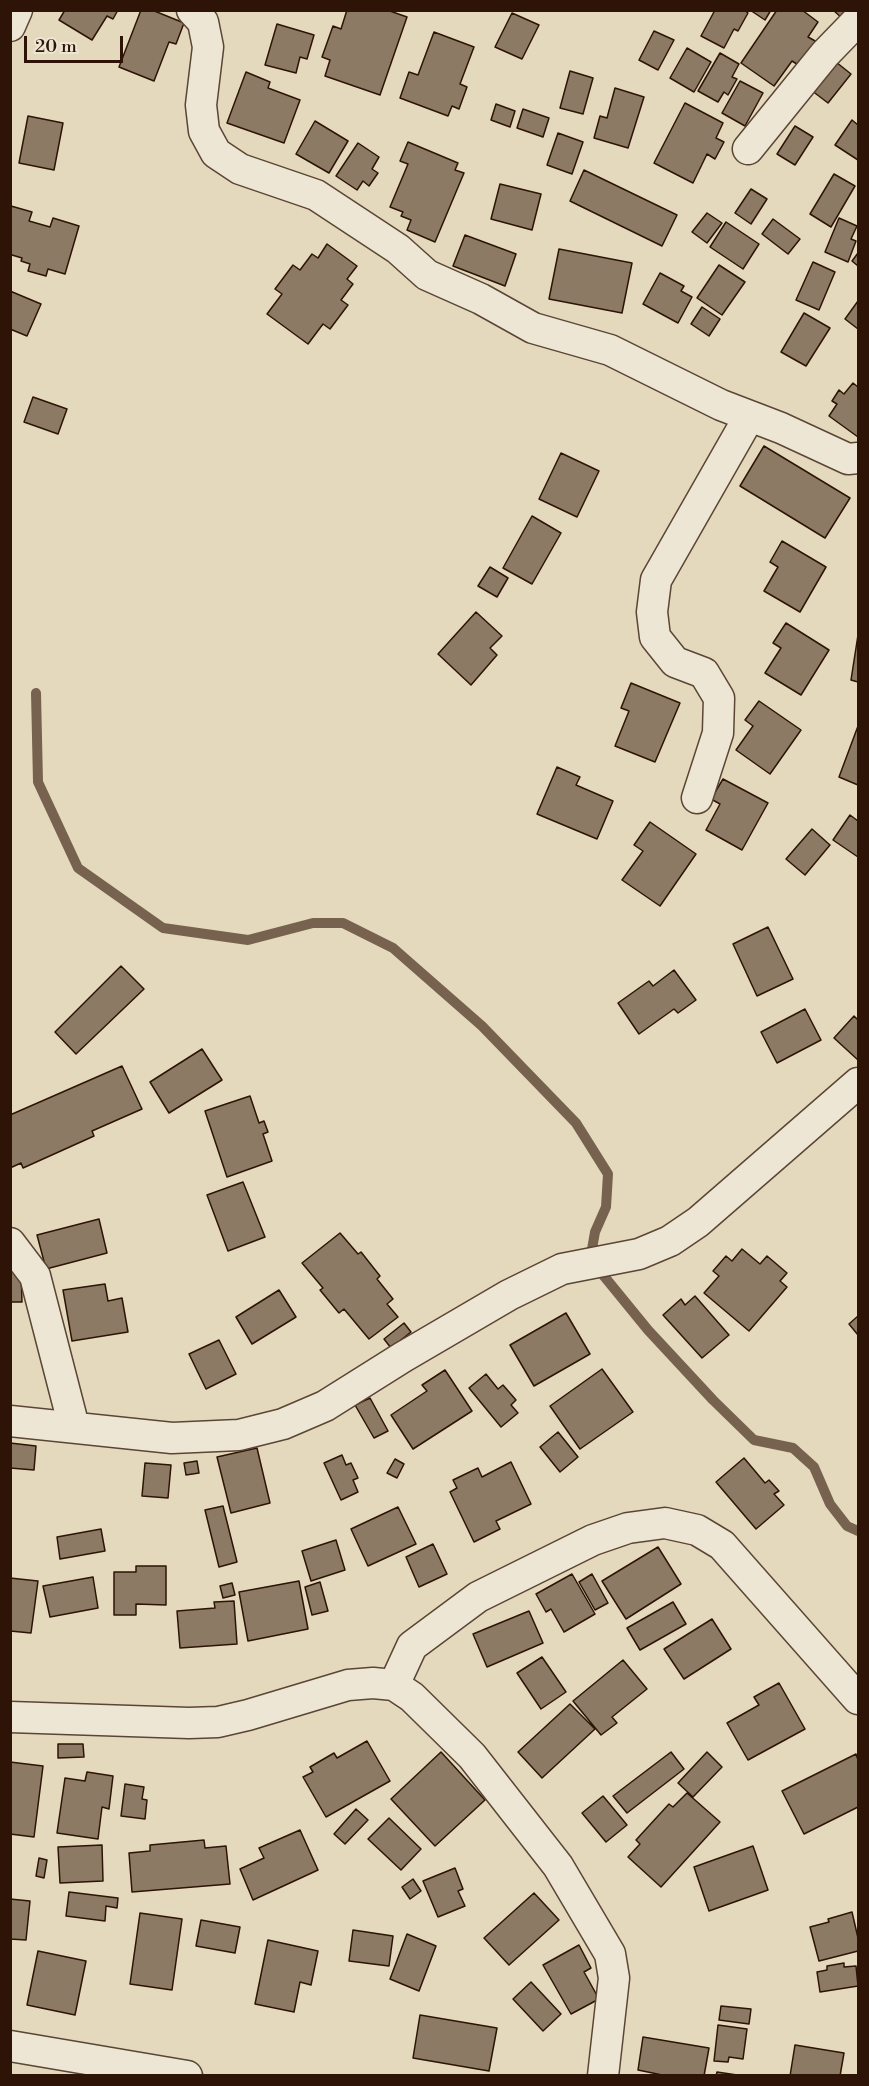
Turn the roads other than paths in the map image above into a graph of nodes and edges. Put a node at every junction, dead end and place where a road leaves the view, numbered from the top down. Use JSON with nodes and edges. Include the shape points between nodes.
{"nodes":[{"id":1,"x":16,"y":10,"type":"edge"},
{"id":2,"x":192,"y":10,"type":"edge"},
{"id":3,"x":858,"y":20,"type":"edge"},
{"id":4,"x":10,"y":26,"type":"edge"},
{"id":5,"x":748,"y":149,"type":"dead end"},
{"id":6,"x":749,"y":417,"type":"junction"},
{"id":7,"x":858,"y":458,"type":"edge"},
{"id":8,"x":697,"y":798,"type":"dead end"},
{"id":9,"x":858,"y":1083,"type":"edge"},
{"id":10,"x":10,"y":1243,"type":"edge"},
{"id":11,"x":10,"y":1420,"type":"edge"},
{"id":12,"x":74,"y":1427,"type":"junction"},
{"id":13,"x":394,"y":1685,"type":"junction"},
{"id":14,"x":858,"y":1699,"type":"edge"},
{"id":15,"x":10,"y":1717,"type":"edge"},
{"id":16,"x":10,"y":2046,"type":"edge"},
{"id":17,"x":187,"y":2076,"type":"edge"},
{"id":18,"x":603,"y":2076,"type":"edge"}],
"edges":[{"from":1,"to":4,"type":"street"},
{"from":2,"to":6,"type":"street","via":[[203,22],[208,47],[201,105],[204,131],[216,153],[240,169],[316,195],[398,249],[427,275],[533,328],[610,350]]},
{"from":3,"to":5,"type":"street","via":[[825,54]]},
{"from":6,"to":7,"type":"street","via":[[848,459]]},
{"from":6,"to":8,"type":"street","via":[[656,580],[652,612],[655,637],[675,662],[704,673],[719,698],[718,733]]},
{"from":9,"to":12,"type":"street","via":[[698,1222],[670,1241],[639,1254],[562,1269],[509,1295],[325,1406],[283,1424],[239,1435],[172,1438]]},
{"from":10,"to":12,"type":"street","via":[[35,1276]]},
{"from":11,"to":12,"type":"street"},
{"from":13,"to":14,"type":"street","via":[[412,1646],[478,1596],[593,1540],[628,1528],[665,1523],[697,1530],[722,1545]]},
{"from":13,"to":15,"type":"street","via":[[348,1686],[218,1722]]},
{"from":13,"to":18,"type":"street","via":[[412,1697],[472,1756],[558,1866],[610,1954],[614,1978]]},
{"from":16,"to":17,"type":"street"}]}
